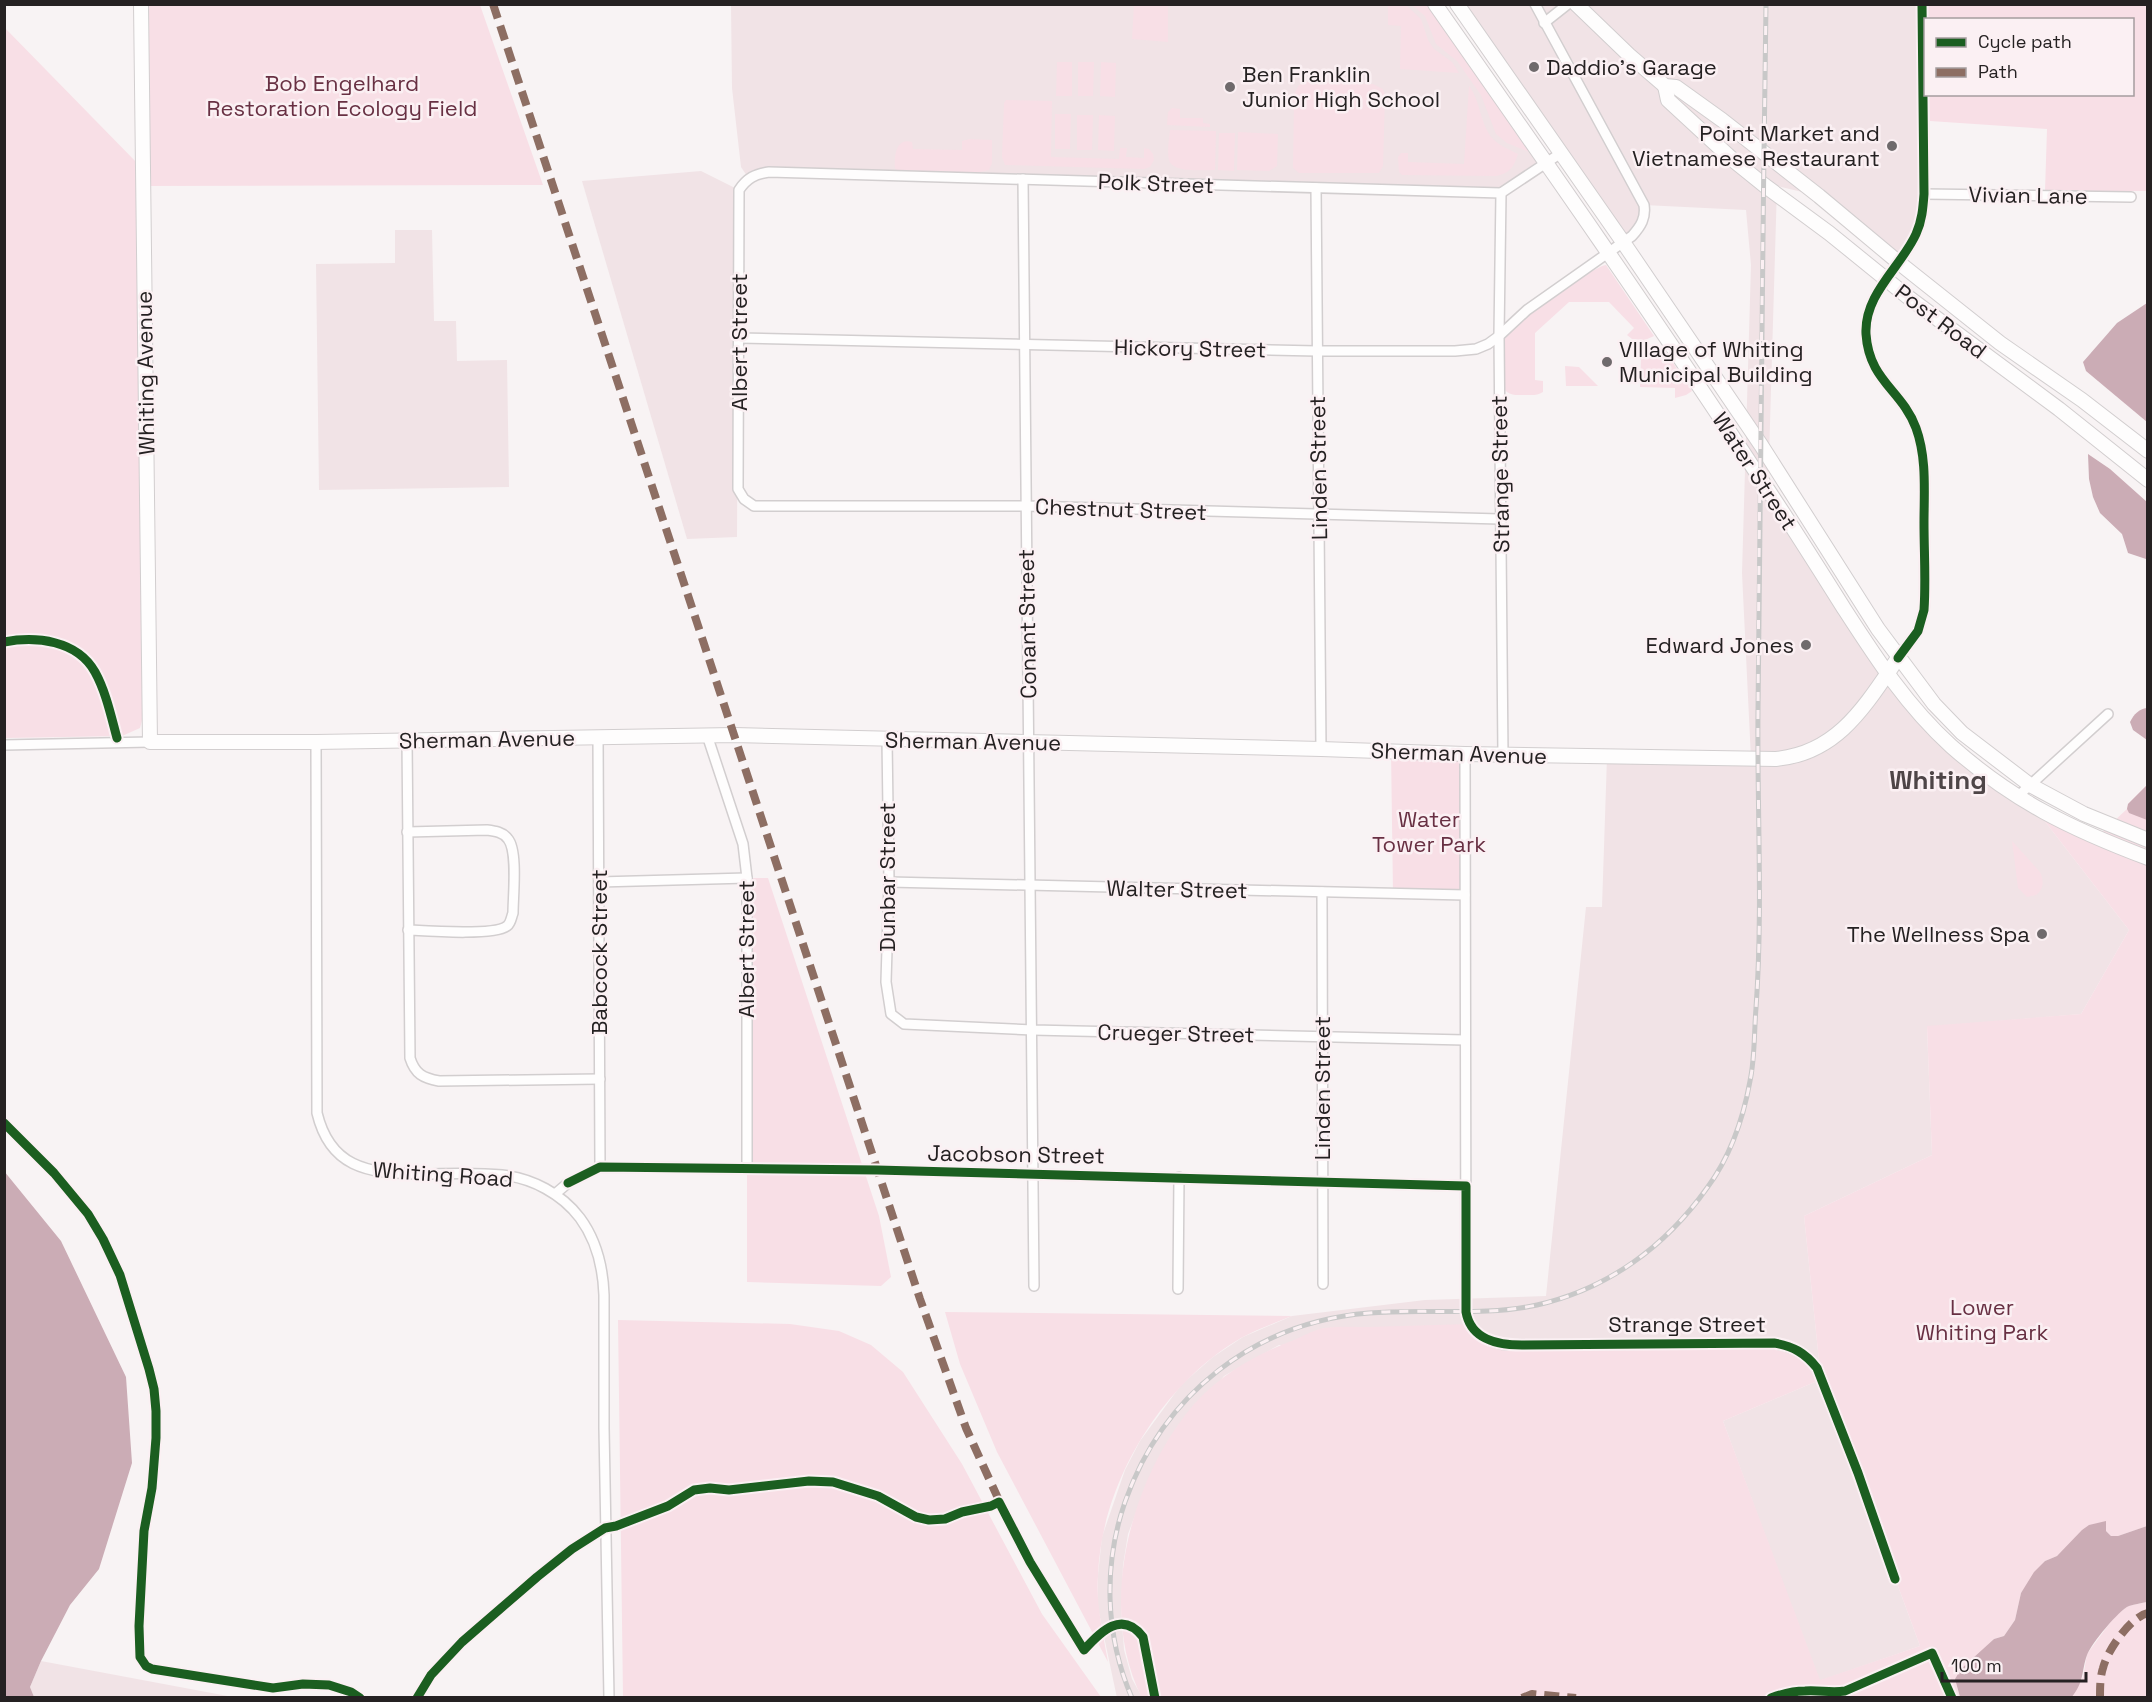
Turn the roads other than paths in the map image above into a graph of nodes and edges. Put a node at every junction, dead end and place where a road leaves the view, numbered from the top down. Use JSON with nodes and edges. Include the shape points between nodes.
{"nodes":[{"id":1,"x":141,"y":4,"type":"edge"},
{"id":2,"x":1435,"y":4,"type":"edge"},
{"id":3,"x":1457,"y":4,"type":"edge"},
{"id":4,"x":1535,"y":4,"type":"edge"},
{"id":5,"x":1568,"y":4,"type":"edge"},
{"id":6,"x":1576,"y":4,"type":"edge"},
{"id":7,"x":1922,"y":4,"type":"edge"},
{"id":8,"x":1544,"y":23,"type":"junction"},
{"id":9,"x":1665,"y":86,"type":"junction"},
{"id":10,"x":1561,"y":153,"type":"junction"},
{"id":11,"x":1546,"y":163,"type":"junction"},
{"id":12,"x":1023,"y":179,"type":"junction"},
{"id":13,"x":743,"y":183,"type":"joint"},
{"id":14,"x":1316,"y":188,"type":"junction"},
{"id":15,"x":1500,"y":193,"type":"junction"},
{"id":16,"x":1924,"y":194,"type":"junction"},
{"id":17,"x":2131,"y":197,"type":"dead end"},
{"id":18,"x":1623,"y":242,"type":"junction"},
{"id":19,"x":1609,"y":252,"type":"junction"},
{"id":20,"x":1898,"y":262,"type":"junction"},
{"id":21,"x":1887,"y":279,"type":"junction"},
{"id":22,"x":1499,"y":336,"type":"junction"},
{"id":23,"x":739,"y":338,"type":"junction"},
{"id":24,"x":1025,"y":344,"type":"junction"},
{"id":25,"x":1317,"y":351,"type":"junction"},
{"id":26,"x":2148,"y":451,"type":"edge"},
{"id":27,"x":2148,"y":480,"type":"edge"},
{"id":28,"x":744,"y":499,"type":"joint"},
{"id":29,"x":1026,"y":506,"type":"junction"},
{"id":30,"x":1318,"y":515,"type":"junction"},
{"id":31,"x":1500,"y":519,"type":"junction"},
{"id":32,"x":1898,"y":658,"type":"junction"},
{"id":33,"x":1887,"y":675,"type":"junction"},
{"id":34,"x":2108,"y":714,"type":"dead end"},
{"id":35,"x":707,"y":735,"type":"junction"},
{"id":36,"x":597,"y":737,"type":"junction"},
{"id":37,"x":887,"y":739,"type":"junction"},
{"id":38,"x":406,"y":740,"type":"junction"},
{"id":39,"x":150,"y":742,"type":"junction"},
{"id":40,"x":316,"y":742,"type":"junction"},
{"id":41,"x":1029,"y":742,"type":"junction"},
{"id":42,"x":4,"y":745,"type":"edge"},
{"id":43,"x":1322,"y":749,"type":"junction"},
{"id":44,"x":1465,"y":754,"type":"junction"},
{"id":45,"x":1503,"y":755,"type":"junction"},
{"id":46,"x":2030,"y":784,"type":"junction"},
{"id":47,"x":2017,"y":796,"type":"junction"},
{"id":48,"x":407,"y":832,"type":"junction"},
{"id":49,"x":2148,"y":840,"type":"edge"},
{"id":50,"x":2148,"y":858,"type":"edge"},
{"id":51,"x":747,"y":878,"type":"junction"},
{"id":52,"x":599,"y":882,"type":"junction"},
{"id":53,"x":889,"y":882,"type":"junction"},
{"id":54,"x":1031,"y":886,"type":"junction"},
{"id":55,"x":1322,"y":892,"type":"junction"},
{"id":56,"x":1465,"y":895,"type":"junction"},
{"id":57,"x":408,"y":930,"type":"junction"},
{"id":58,"x":891,"y":1014,"type":"joint"},
{"id":59,"x":1033,"y":1030,"type":"junction"},
{"id":60,"x":1322,"y":1036,"type":"junction"},
{"id":61,"x":1465,"y":1040,"type":"junction"},
{"id":62,"x":600,"y":1079,"type":"junction"},
{"id":63,"x":600,"y":1167,"type":"junction"},
{"id":64,"x":747,"y":1168,"type":"junction"},
{"id":65,"x":1034,"y":1174,"type":"junction"},
{"id":66,"x":1179,"y":1177,"type":"junction"},
{"id":67,"x":1323,"y":1181,"type":"junction"},
{"id":68,"x":1466,"y":1186,"type":"junction"},
{"id":69,"x":555,"y":1194,"type":"junction"},
{"id":70,"x":1323,"y":1284,"type":"dead end"},
{"id":71,"x":1034,"y":1286,"type":"dead end"},
{"id":72,"x":1178,"y":1289,"type":"dead end"},
{"id":73,"x":1895,"y":1579,"type":"dead end"},
{"id":74,"x":609,"y":1698,"type":"edge"}],
"edges":[{"from":1,"to":39,"type":"main road","name":"Whiting Avenue"},
{"from":2,"to":11,"type":"main road","name":"Water Street"},
{"from":3,"to":10,"type":"main road","name":"Water Street"},
{"from":4,"to":8,"type":"street","name":"Hickory Street"},
{"from":5,"to":8,"type":"street"},
{"from":6,"to":9,"type":"main road"},
{"from":7,"to":16,"type":"street"},
{"from":8,"to":18,"type":"street","name":"Hickory Street","via":[[1644,205],[1641,225]]},
{"from":9,"to":20,"type":"main road","name":"Post Road","via":[[1685,93],[1820,196]]},
{"from":9,"to":21,"type":"main road","name":"Post Road","via":[[1668,100],[1707,137]]},
{"from":10,"to":11,"type":"street"},
{"from":10,"to":18,"type":"main road","name":"Water Street"},
{"from":11,"to":15,"type":"street"},
{"from":11,"to":19,"type":"main road","name":"Water Street"},
{"from":12,"to":13,"type":"street","name":"Polk Street","via":[[769,172],[754,174]]},
{"from":12,"to":14,"type":"street","name":"Polk Street"},
{"from":12,"to":24,"type":"street","name":"Conant Street"},
{"from":13,"to":23,"type":"street","name":"Albert Street","via":[[739,190]]},
{"from":14,"to":15,"type":"street","name":"Polk Street"},
{"from":14,"to":25,"type":"street","name":"Linden Street"},
{"from":15,"to":22,"type":"street","name":"Strange Street"},
{"from":16,"to":17,"type":"street","name":"Vivian Lane"},
{"from":16,"to":20,"type":"street","via":[[1916,236]]},
{"from":18,"to":19,"type":"street","name":"Hickory Street"},
{"from":18,"to":32,"type":"main road","name":"Water Street","via":[[1761,445]]},
{"from":19,"to":22,"type":"street","name":"Hickory Street","via":[[1527,310]]},
{"from":19,"to":33,"type":"main road","name":"Water Street"},
{"from":20,"to":21,"type":"street"},
{"from":20,"to":26,"type":"main road","name":"Post Road","via":[[2000,343]]},
{"from":21,"to":27,"type":"main road","name":"Post Road"},
{"from":21,"to":32,"type":"street","via":[[1867,317],[1869,354],[1875,369],[1915,425],[1921,445],[1923,483],[1924,610],[1918,631]]},
{"from":22,"to":25,"type":"street","name":"Hickory Street","via":[[1476,349],[1455,351]]},
{"from":22,"to":31,"type":"street","name":"Strange Street"},
{"from":23,"to":24,"type":"street","name":"Hickory Street"},
{"from":23,"to":28,"type":"street","name":"Albert Street","via":[[738,489]]},
{"from":24,"to":25,"type":"street","name":"Hickory Street"},
{"from":24,"to":29,"type":"street","name":"Conant Street"},
{"from":25,"to":30,"type":"street","name":"Linden Street"},
{"from":28,"to":29,"type":"street","name":"Chestnut Street","via":[[754,506]]},
{"from":29,"to":30,"type":"street","name":"Chestnut Street"},
{"from":29,"to":41,"type":"street","name":"Conant Street"},
{"from":30,"to":31,"type":"street","name":"Chestnut Street"},
{"from":30,"to":43,"type":"street","name":"Linden Street"},
{"from":31,"to":45,"type":"street","name":"Strange Street"},
{"from":32,"to":33,"type":"main road","name":"Sherman Avenue"},
{"from":32,"to":46,"type":"main road","name":"Water Street","via":[[1962,733]]},
{"from":33,"to":45,"type":"main road","name":"Sherman Avenue","via":[[1840,732],[1827,743],[1789,758]]},
{"from":33,"to":47,"type":"main road","name":"Water Street","via":[[1951,746]]},
{"from":34,"to":46,"type":"street"},
{"from":35,"to":36,"type":"main road","name":"Sherman Avenue"},
{"from":35,"to":37,"type":"main road","name":"Sherman Avenue"},
{"from":35,"to":51,"type":"street","name":"Albert Street","via":[[743,844]]},
{"from":36,"to":38,"type":"main road","name":"Sherman Avenue"},
{"from":36,"to":52,"type":"street","name":"Babcock Street"},
{"from":37,"to":41,"type":"main road","name":"Sherman Avenue"},
{"from":37,"to":53,"type":"street","name":"Dunbar Street"},
{"from":38,"to":40,"type":"main road","name":"Sherman Avenue"},
{"from":38,"to":48,"type":"street"},
{"from":39,"to":40,"type":"main road","name":"Sherman Avenue"},
{"from":39,"to":42,"type":"street","name":"Sherman Avenue"},
{"from":40,"to":69,"type":"street","name":"Whiting Road","via":[[318,1113],[323,1130],[338,1154],[367,1170],[502,1175]]},
{"from":41,"to":43,"type":"main road","name":"Sherman Avenue"},
{"from":41,"to":54,"type":"street","name":"Conant Street"},
{"from":43,"to":44,"type":"main road","name":"Sherman Avenue"},
{"from":44,"to":45,"type":"main road","name":"Sherman Avenue"},
{"from":44,"to":56,"type":"street","name":"Strange Street"},
{"from":46,"to":47,"type":"street"},
{"from":46,"to":49,"type":"main road","name":"Water Street","via":[[2084,814]]},
{"from":47,"to":50,"type":"main road","name":"Water Street","via":[[2096,838]]},
{"from":48,"to":57,"type":"street"},
{"from":48,"to":57,"type":"street","via":[[497,831],[510,841],[513,855],[513,913],[506,927],[486,931]]},
{"from":51,"to":52,"type":"street"},
{"from":51,"to":64,"type":"street","name":"Albert Street"},
{"from":52,"to":62,"type":"street","name":"Babcock Street"},
{"from":53,"to":54,"type":"street","name":"Walter Street"},
{"from":53,"to":58,"type":"street","name":"Dunbar Street","via":[[886,981]]},
{"from":54,"to":55,"type":"street","name":"Walter Street"},
{"from":54,"to":59,"type":"street","name":"Conant Street"},
{"from":55,"to":56,"type":"street","name":"Walter Street"},
{"from":55,"to":60,"type":"street","name":"Linden Street"},
{"from":56,"to":61,"type":"street","name":"Strange Street"},
{"from":57,"to":62,"type":"street","via":[[410,1058],[419,1075],[439,1081]]},
{"from":58,"to":59,"type":"street","name":"Crueger Street","via":[[904,1024],[918,1026]]},
{"from":59,"to":60,"type":"street","name":"Crueger Street"},
{"from":59,"to":65,"type":"street","name":"Conant Street"},
{"from":60,"to":61,"type":"street","name":"Crueger Street"},
{"from":60,"to":67,"type":"street","name":"Linden Street"},
{"from":61,"to":68,"type":"street","name":"Strange Street"},
{"from":62,"to":63,"type":"street","name":"Babcock Street"},
{"from":63,"to":64,"type":"street","name":"Jacobson Street"},
{"from":63,"to":69,"type":"street","name":"Jacobson Street"},
{"from":64,"to":65,"type":"street","name":"Jacobson Street"},
{"from":65,"to":66,"type":"street","name":"Jacobson Street"},
{"from":65,"to":71,"type":"street","name":"Conant Street"},
{"from":66,"to":67,"type":"street","name":"Jacobson Street"},
{"from":66,"to":72,"type":"street"},
{"from":67,"to":68,"type":"street","name":"Jacobson Street"},
{"from":67,"to":70,"type":"street","name":"Linden Street"},
{"from":68,"to":73,"type":"street","name":"Strange Street","via":[[1466,1312],[1470,1324],[1484,1338],[1500,1344],[1522,1345],[1774,1343],[1799,1350],[1810,1359],[1846,1441]]},
{"from":69,"to":74,"type":"street","name":"Whiting Road","via":[[574,1210],[590,1234],[603,1277]]}]}
